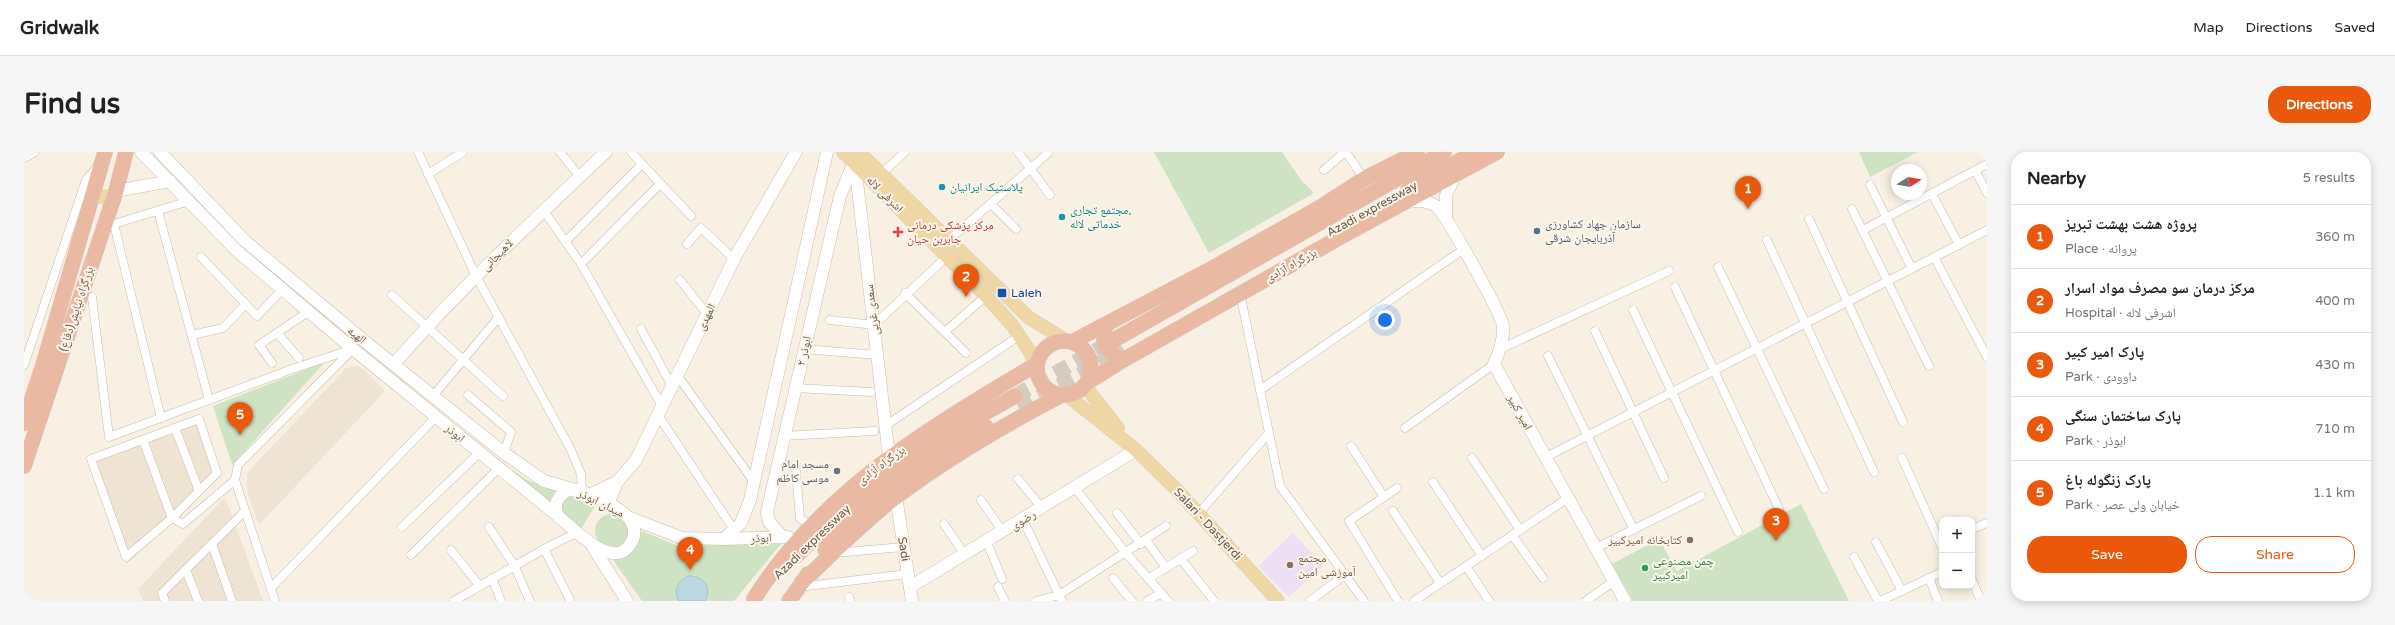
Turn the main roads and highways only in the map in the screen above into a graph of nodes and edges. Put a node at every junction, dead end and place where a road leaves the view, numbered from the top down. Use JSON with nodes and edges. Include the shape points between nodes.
{"nodes":[{"id":1,"x":126,"y":152,"type":"edge"},
{"id":2,"x":141,"y":152,"type":"edge"},
{"id":3,"x":160,"y":152,"type":"edge"},
{"id":4,"x":606,"y":152,"type":"edge"},
{"id":5,"x":796,"y":152,"type":"edge"},
{"id":6,"x":827,"y":152,"type":"edge"},
{"id":7,"x":843,"y":152,"type":"edge"},
{"id":8,"x":1417,"y":152,"type":"edge"},
{"id":9,"x":1444,"y":152,"type":"edge"},
{"id":10,"x":1475,"y":152,"type":"edge"},
{"id":11,"x":1497,"y":152,"type":"edge"},
{"id":12,"x":104,"y":156,"type":"edge"},
{"id":13,"x":1400,"y":156,"type":"edge"},
{"id":14,"x":856,"y":159,"type":"edge"},
{"id":15,"x":1456,"y":174,"type":"junction"},
{"id":16,"x":170,"y":181,"type":"junction"},
{"id":17,"x":1360,"y":182,"type":"junction"},
{"id":18,"x":116,"y":190,"type":"junction"},
{"id":19,"x":91,"y":201,"type":"junction"},
{"id":20,"x":1404,"y":202,"type":"junction"},
{"id":21,"x":110,"y":208,"type":"junction"},
{"id":22,"x":1319,"y":208,"type":"junction"},
{"id":23,"x":1350,"y":213,"type":"junction"},
{"id":24,"x":1375,"y":218,"type":"junction"},
{"id":25,"x":1446,"y":218,"type":"junction"},
{"id":26,"x":1344,"y":235,"type":"junction"},
{"id":27,"x":1106,"y":324,"type":"junction"},
{"id":28,"x":1069,"y":342,"type":"junction"},
{"id":29,"x":353,"y":349,"type":"joint"},
{"id":30,"x":1121,"y":349,"type":"junction"},
{"id":31,"x":1037,"y":363,"type":"junction"},
{"id":32,"x":394,"y":364,"type":"junction"},
{"id":33,"x":1006,"y":382,"type":"junction"},
{"id":34,"x":1087,"y":384,"type":"junction"},
{"id":35,"x":1064,"y":396,"type":"junction"},
{"id":36,"x":1019,"y":406,"type":"junction"},
{"id":37,"x":24,"y":423,"type":"edge"},
{"id":38,"x":1136,"y":450,"type":"junction"},
{"id":39,"x":889,"y":457,"type":"junction"},
{"id":40,"x":24,"y":466,"type":"edge"},
{"id":41,"x":617,"y":482,"type":"junction"},
{"id":42,"x":582,"y":493,"type":"junction"},
{"id":43,"x":896,"y":498,"type":"junction"},
{"id":44,"x":608,"y":504,"type":"junction"},
{"id":45,"x":558,"y":516,"type":"junction"},
{"id":46,"x":628,"y":517,"type":"junction"},
{"id":47,"x":806,"y":531,"type":"junction"},
{"id":48,"x":783,"y":537,"type":"junction"},
{"id":49,"x":724,"y":539,"type":"junction"},
{"id":50,"x":589,"y":541,"type":"junction"},
{"id":51,"x":613,"y":554,"type":"junction"},
{"id":52,"x":801,"y":584,"type":"junction"},
{"id":53,"x":910,"y":587,"type":"junction"},
{"id":54,"x":753,"y":600,"type":"edge"},
{"id":55,"x":627,"y":601,"type":"edge"},
{"id":56,"x":636,"y":601,"type":"edge"},
{"id":57,"x":789,"y":601,"type":"edge"},
{"id":58,"x":912,"y":601,"type":"edge"},
{"id":59,"x":1278,"y":601,"type":"edge"},
{"id":60,"x":1625,"y":601,"type":"edge"}],
"edges":[{"from":1,"to":18,"type":"highway","name":"بزرگراه نیایش(دفاع)"},
{"from":2,"to":16,"type":"main road","name":"الهیه"},
{"from":3,"to":32,"type":"main road","name":"الهیه","via":[[245,241],[295,285]]},
{"from":4,"to":32,"type":"main road","name":"لاهیجانی","via":[[476,276]]},
{"from":5,"to":41,"type":"main road","name":"المهدی","via":[[734,259],[636,460]]},
{"from":6,"to":49,"type":"main road","via":[[754,482],[741,523]]},
{"from":7,"to":14,"type":"main road","name":"اشرفی لاله"},
{"from":8,"to":13,"type":"highway"},
{"from":9,"to":23,"type":"highway","name":"Azadi expressway"},
{"from":10,"to":23,"type":"highway","name":"Azadi expressway"},
{"from":11,"to":15,"type":"highway","name":"بزرگراه آزادی"},
{"from":12,"to":19,"type":"highway","name":"بزرگراه نیایش(دفاع)"},
{"from":13,"to":17,"type":"highway"},
{"from":14,"to":28,"type":"main road","name":"اشرفی لاله","via":[[881,174],[1028,317]]},
{"from":14,"to":31,"type":"main road","name":"اشرفی لاله","via":[[986,296],[1020,336]]},
{"from":14,"to":39,"type":"main road","name":"سعدی غربی"},
{"from":14,"to":48,"type":"main road","name":"ابوذر ۲","via":[[840,196],[782,436],[767,512],[769,522]]},
{"from":15,"to":20,"type":"highway","name":"بزرگراه آزادی"},
{"from":15,"to":25,"type":"main road","via":[[1446,195]]},
{"from":16,"to":18,"type":"main road"},
{"from":16,"to":29,"type":"main road","name":"الهیه","via":[[237,251]]},
{"from":17,"to":22,"type":"highway"},
{"from":17,"to":23,"type":"highway"},
{"from":18,"to":21,"type":"highway","name":"بزرگراه نیایش(دفاع)"},
{"from":19,"to":21,"type":"main road","via":[[94,197],[104,196],[110,203]]},
{"from":19,"to":37,"type":"highway","name":"بزرگراه نیایش(دفاع)"},
{"from":20,"to":24,"type":"highway","name":"بزرگراه آزادی"},
{"from":20,"to":25,"type":"main road","via":[[1431,203]]},
{"from":21,"to":40,"type":"highway","name":"بزرگراه نیایش(دفاع)"},
{"from":22,"to":23,"type":"highway"},
{"from":22,"to":27,"type":"highway"},
{"from":23,"to":24,"type":"highway"},
{"from":23,"to":26,"type":"highway"},
{"from":23,"to":30,"type":"highway","name":"Azadi expressway"},
{"from":24,"to":26,"type":"highway","name":"بزرگراه آزادی"},
{"from":25,"to":60,"type":"main road","name":"امیر کبیر","via":[[1503,325],[1500,349],[1494,364]]},
{"from":26,"to":30,"type":"highway","name":"بزرگراه آزادی","via":[[1240,294]]},
{"from":27,"to":28,"type":"highway"},
{"from":27,"to":30,"type":"highway","via":[[1102,335],[1105,347],[1113,356]]},
{"from":28,"to":31,"type":"highway","via":[[1052,344],[1045,348]]},
{"from":28,"to":34,"type":"highway","via":[[1084,350],[1089,357],[1091,374]]},
{"from":29,"to":45,"type":"main road","name":"ابوذر"},
{"from":30,"to":34,"type":"highway","name":"بزرگراه آزادی"},
{"from":31,"to":33,"type":"highway","name":"بزرگراه آزادی"},
{"from":31,"to":35,"type":"highway","via":[[1037,372],[1042,384],[1052,393]]},
{"from":32,"to":42,"type":"main road","name":"الهیه","via":[[504,454],[544,481]]},
{"from":33,"to":36,"type":"highway","via":[[1016,385],[1024,393],[1027,405]]},
{"from":33,"to":39,"type":"highway","name":"بزرگراه آزادی"},
{"from":34,"to":35,"type":"highway"},
{"from":34,"to":38,"type":"main road","name":"Salari - Dastjerdi"},
{"from":35,"to":36,"type":"highway"},
{"from":35,"to":38,"type":"main road","name":"Salari - Dastjerdi"},
{"from":36,"to":43,"type":"highway"},
{"from":36,"to":52,"type":"highway","name":"Azadi expressway","via":[[931,457],[902,477],[846,526]]},
{"from":36,"to":54,"type":"highway","name":"Azadi expressway","via":[[924,448],[889,471],[825,526]]},
{"from":38,"to":53,"type":"main road","name":"رضوی"},
{"from":38,"to":59,"type":"main road","name":"Salari - Dastjerdi","via":[[1199,512]]},
{"from":39,"to":47,"type":"highway","name":"بزرگراه آزادی","via":[[851,487]]},
{"from":41,"to":42,"type":"main road","name":"المهدی"},
{"from":41,"to":44,"type":"main road","name":"المهدی"},
{"from":42,"to":44,"type":"main road","name":"میدان ابوذر"},
{"from":42,"to":45,"type":"main road","name":"میدان ابوذر","via":[[568,490],[559,496],[556,503]]},
{"from":43,"to":52,"type":"highway"},
{"from":43,"to":53,"type":"main road","name":"Sadi"},
{"from":44,"to":46,"type":"main road","name":"میدان ابوذر"},
{"from":45,"to":50,"type":"main road"},
{"from":46,"to":49,"type":"main road","name":"ابوذر","via":[[682,538]]},
{"from":46,"to":51,"type":"main road","name":"میدان ابوذر","via":[[634,529],[632,542],[623,551]]},
{"from":47,"to":48,"type":"main road","name":"ابوذر"},
{"from":47,"to":54,"type":"highway","name":"بزرگراه آزادی","via":[[772,570]]},
{"from":48,"to":49,"type":"main road","name":"ابوذر"},
{"from":50,"to":51,"type":"main road","via":[[603,552]]},
{"from":50,"to":55,"type":"main road"},
{"from":51,"to":56,"type":"main road","via":[[612,563]]},
{"from":52,"to":57,"type":"highway","name":"Azadi expressway"},
{"from":53,"to":58,"type":"main road","name":"Sadi"}]}
